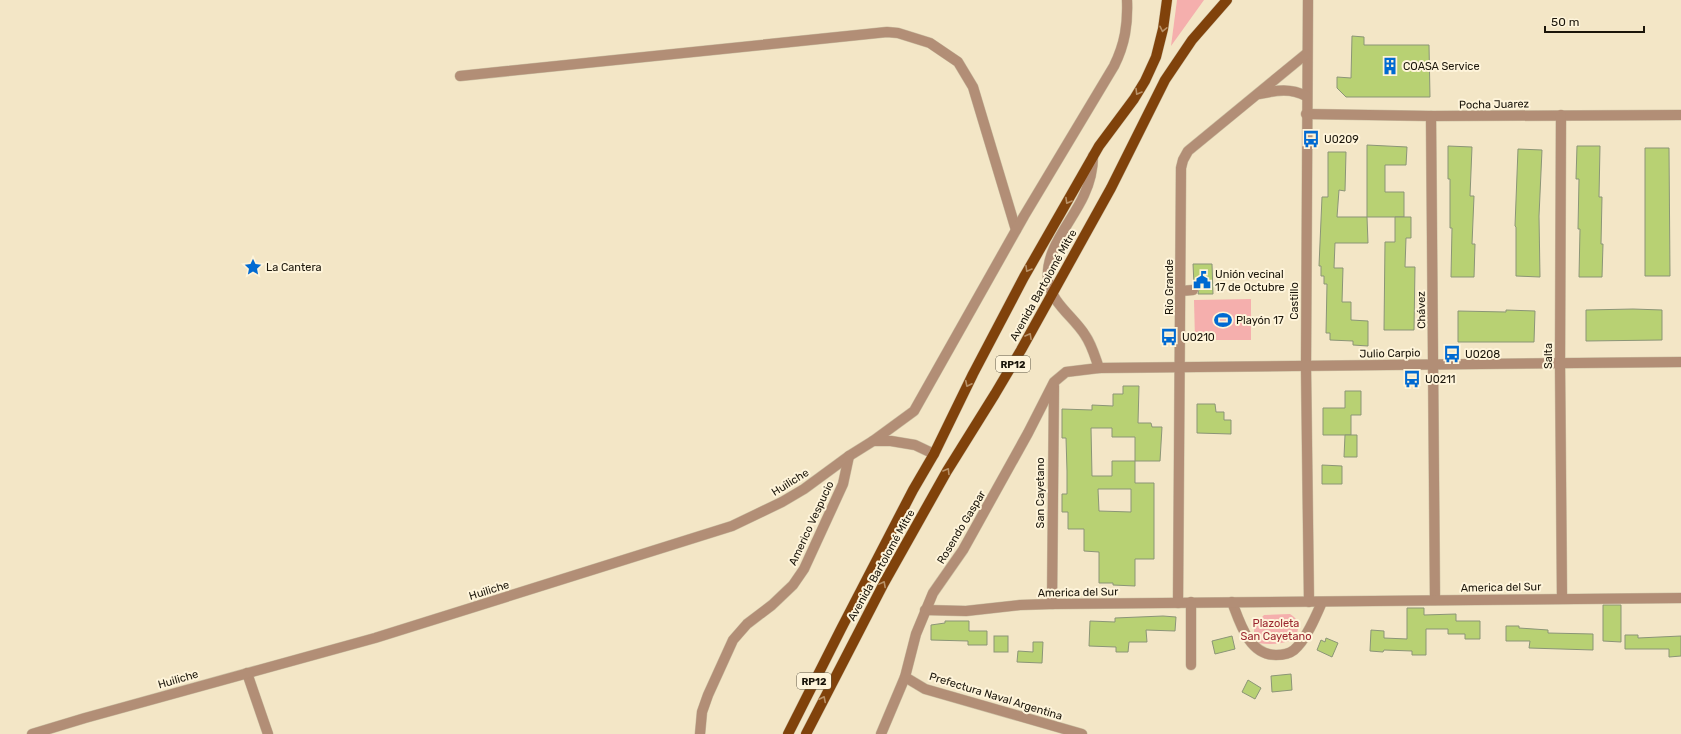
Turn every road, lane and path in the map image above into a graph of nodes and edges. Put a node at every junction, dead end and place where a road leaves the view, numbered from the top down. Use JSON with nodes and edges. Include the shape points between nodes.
{"nodes":[{"id":1,"x":1127,"y":0,"type":"edge"},
{"id":2,"x":1168,"y":0,"type":"edge"},
{"id":3,"x":1227,"y":0,"type":"edge"},
{"id":4,"x":1308,"y":0,"type":"edge"},
{"id":5,"x":1306,"y":54,"type":"junction"},
{"id":6,"x":460,"y":76,"type":"dead end"},
{"id":7,"x":1258,"y":94,"type":"junction"},
{"id":8,"x":1306,"y":96,"type":"junction"},
{"id":9,"x":1306,"y":114,"type":"junction"},
{"id":10,"x":1561,"y":115,"type":"junction"},
{"id":11,"x":1681,"y":115,"type":"edge"},
{"id":12,"x":1431,"y":116,"type":"junction"},
{"id":13,"x":1093,"y":156,"type":"junction"},
{"id":14,"x":1016,"y":230,"type":"junction"},
{"id":15,"x":1181,"y":290,"type":"junction"},
{"id":16,"x":1193,"y":290,"type":"dead end"},
{"id":17,"x":1052,"y":295,"type":"junction"},
{"id":18,"x":1681,"y":362,"type":"edge"},
{"id":19,"x":1560,"y":363,"type":"junction"},
{"id":20,"x":1434,"y":365,"type":"junction"},
{"id":21,"x":1306,"y":367,"type":"junction"},
{"id":22,"x":1099,"y":368,"type":"junction"},
{"id":23,"x":1180,"y":368,"type":"junction"},
{"id":24,"x":1054,"y":382,"type":"junction"},
{"id":25,"x":873,"y":441,"type":"junction"},
{"id":26,"x":934,"y":454,"type":"junction"},
{"id":27,"x":849,"y":456,"type":"junction"},
{"id":28,"x":1562,"y":598,"type":"junction"},
{"id":29,"x":1681,"y":598,"type":"edge"},
{"id":30,"x":1435,"y":600,"type":"junction"},
{"id":31,"x":1191,"y":602,"type":"junction"},
{"id":32,"x":1232,"y":602,"type":"junction"},
{"id":33,"x":1309,"y":602,"type":"junction"},
{"id":34,"x":1322,"y":602,"type":"junction"},
{"id":35,"x":1178,"y":603,"type":"junction"},
{"id":36,"x":1052,"y":604,"type":"junction"},
{"id":37,"x":925,"y":610,"type":"junction"},
{"id":38,"x":1191,"y":665,"type":"dead end"},
{"id":39,"x":247,"y":672,"type":"junction"},
{"id":40,"x":905,"y":677,"type":"junction"},
{"id":41,"x":32,"y":734,"type":"edge"},
{"id":42,"x":268,"y":734,"type":"edge"},
{"id":43,"x":700,"y":734,"type":"edge"},
{"id":44,"x":788,"y":734,"type":"edge"},
{"id":45,"x":806,"y":734,"type":"edge"},
{"id":46,"x":881,"y":734,"type":"edge"},
{"id":47,"x":1082,"y":734,"type":"edge"}],
"edges":[{"from":1,"to":14,"type":"street","name":"Huiliche","via":[[1128,19],[1121,53]]},
{"from":2,"to":13,"type":"main road","name":"Avenida Bartolomé Mitre","number":"RP12","one_way":true,"via":[[1156,57],[1145,82]]},
{"from":3,"to":17,"type":"main road","name":"Avenida Bartolomé Mitre","number":"RP12","via":[[1192,40],[1165,80],[1114,182]]},
{"from":4,"to":5,"type":"street","name":"Castillo"},
{"from":5,"to":7,"type":"street","name":"Río Grande"},
{"from":5,"to":8,"type":"street","name":"Castillo"},
{"from":6,"to":14,"type":"street","via":[[887,32],[898,33],[930,43],[958,62],[973,87]]},
{"from":7,"to":8,"type":"street","via":[[1287,90]]},
{"from":7,"to":15,"type":"street","name":"Río Grande","via":[[1188,151],[1182,160]]},
{"from":8,"to":9,"type":"street","name":"Castillo"},
{"from":9,"to":12,"type":"street","name":"Pocha Juarez"},
{"from":9,"to":21,"type":"street","name":"Castillo"},
{"from":10,"to":11,"type":"street","name":"Pocha Juarez"},
{"from":10,"to":12,"type":"street","name":"Pocha Juarez"},
{"from":10,"to":19,"type":"street","name":"Salta"},
{"from":12,"to":20,"type":"street","name":"Chávez"},
{"from":13,"to":17,"type":"street","via":[[1093,169],[1084,196],[1058,240],[1049,263],[1048,280]]},
{"from":13,"to":26,"type":"main road","name":"Avenida Bartolomé Mitre","number":"RP12","one_way":true,"via":[[1024,277]]},
{"from":14,"to":25,"type":"street","name":"Huiliche","via":[[914,411]]},
{"from":15,"to":16,"type":"street"},
{"from":15,"to":23,"type":"street","name":"Río Grande"},
{"from":17,"to":22,"type":"street","via":[[1085,334]]},
{"from":45,"to":17,"type":"main road","name":"Avenida Bartolomé Mitre","number":"RP12","one_way":true,"via":[[884,583],[947,471]]},
{"from":18,"to":19,"type":"street","name":"Julio Carpio"},
{"from":19,"to":20,"type":"street","name":"Julio Carpio"},
{"from":19,"to":28,"type":"street","name":"Salta"},
{"from":20,"to":21,"type":"street","name":"Julio Carpio"},
{"from":20,"to":30,"type":"street","name":"Chávez"},
{"from":21,"to":23,"type":"street","name":"Julio Carpio"},
{"from":21,"to":33,"type":"street","name":"Castillo"},
{"from":22,"to":23,"type":"street","name":"Julio Carpio"},
{"from":22,"to":24,"type":"street","via":[[1066,372]]},
{"from":23,"to":35,"type":"street","name":"Río Grande"},
{"from":24,"to":36,"type":"street","name":"San Cayetano"},
{"from":24,"to":37,"type":"street","name":"Rosendo Gaspar","via":[[963,550],[933,593]]},
{"from":25,"to":26,"type":"street","via":[[915,445]]},
{"from":25,"to":27,"type":"street","name":"Huiliche"},
{"from":26,"to":44,"type":"main road","name":"Avenida Bartolomé Mitre","number":"RP12","via":[[844,622]]},
{"from":27,"to":39,"type":"street","name":"Huiliche","via":[[804,490],[732,526],[375,638]]},
{"from":27,"to":43,"type":"street","name":"Americo Vespucio","via":[[843,484],[804,569],[793,585],[747,624],[733,640],[702,712]]},
{"from":28,"to":29,"type":"street","name":"America del Sur"},
{"from":28,"to":30,"type":"street","name":"America del Sur"},
{"from":30,"to":34,"type":"street","name":"America del Sur"},
{"from":31,"to":32,"type":"street","name":"America del Sur"},
{"from":31,"to":35,"type":"street","name":"America del Sur"},
{"from":31,"to":38,"type":"street"},
{"from":32,"to":33,"type":"street","name":"America del Sur"},
{"from":32,"to":34,"type":"street","via":[[1250,641],[1265,654],[1275,655],[1283,655],[1293,650],[1310,627]]},
{"from":33,"to":34,"type":"street","name":"America del Sur"},
{"from":35,"to":36,"type":"street","name":"America del Sur"},
{"from":36,"to":37,"type":"street","name":"America del Sur","via":[[966,611]]},
{"from":37,"to":40,"type":"street","name":"Rosendo Gaspar"},
{"from":39,"to":41,"type":"street","name":"Huiliche"},
{"from":39,"to":42,"type":"street"},
{"from":40,"to":46,"type":"street","name":"Rosendo Gaspar"},
{"from":40,"to":47,"type":"street","name":"Prefectura Naval Argentina","via":[[925,689]]}]}
